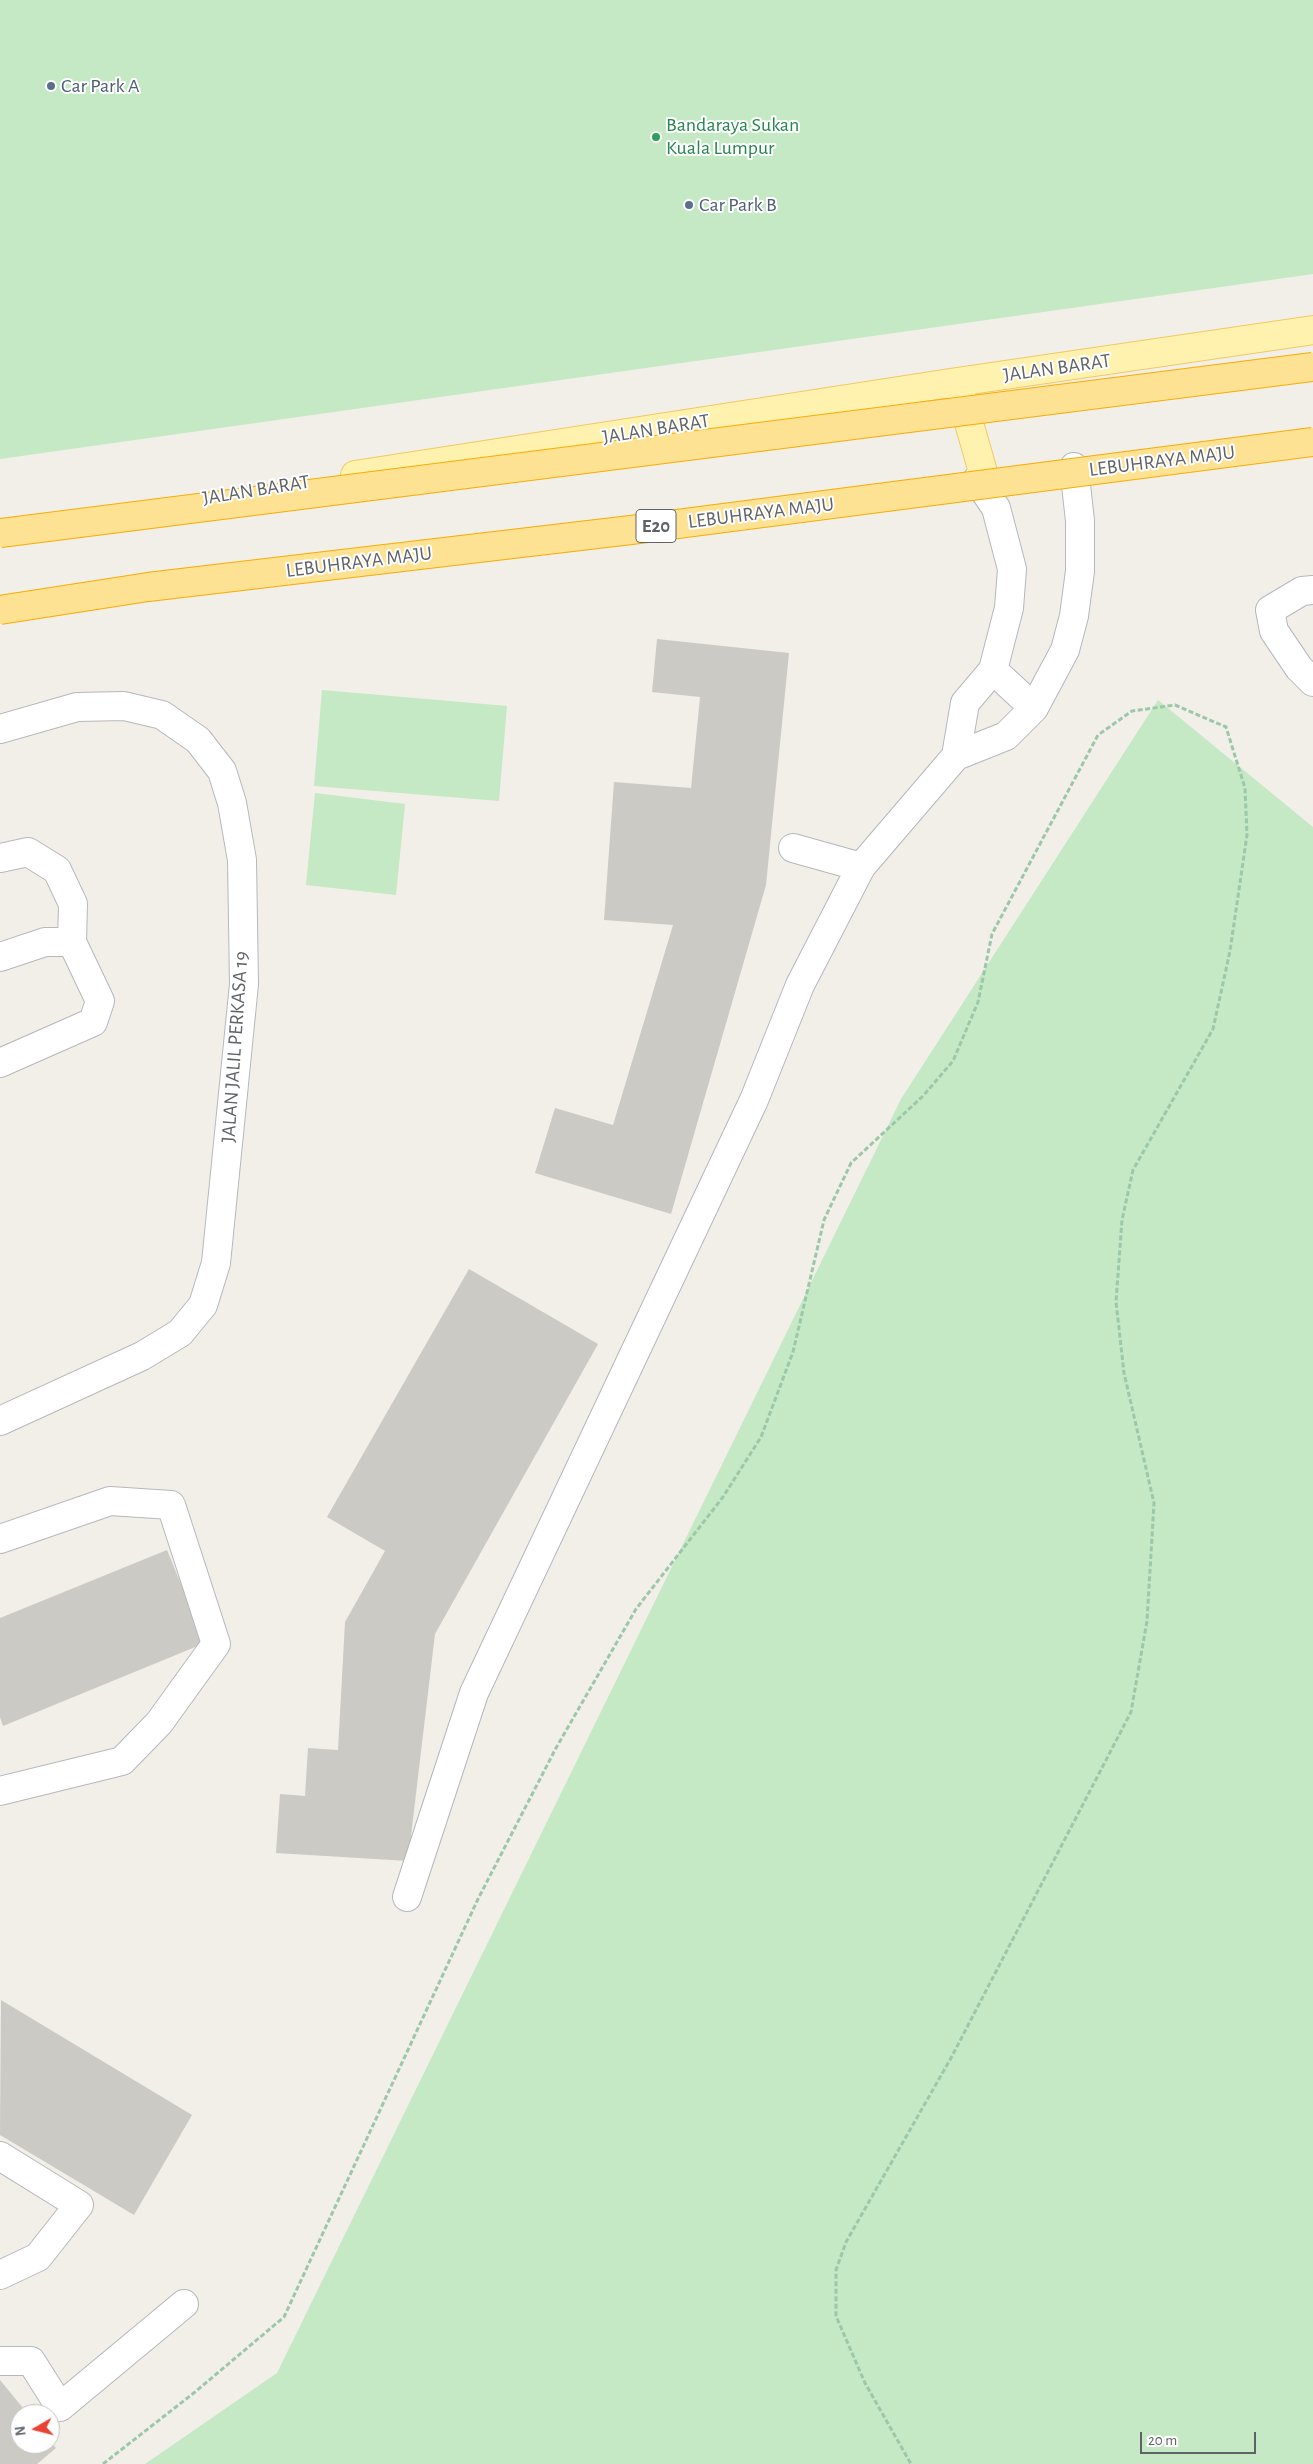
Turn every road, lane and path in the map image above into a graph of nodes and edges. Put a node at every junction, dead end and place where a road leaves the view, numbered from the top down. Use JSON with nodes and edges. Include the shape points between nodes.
{"nodes":[{"id":1,"x":1313,"y":330,"type":"edge"},
{"id":2,"x":1313,"y":367,"type":"edge"},
{"id":3,"x":957,"y":382,"type":"junction"},
{"id":4,"x":1313,"y":433,"type":"edge"},
{"id":5,"x":1313,"y":442,"type":"edge"},
{"id":6,"x":1074,"y":468,"type":"junction"},
{"id":7,"x":981,"y":480,"type":"junction"},
{"id":8,"x":0,"y":529,"type":"edge"},
{"id":9,"x":0,"y":533,"type":"edge"},
{"id":10,"x":1313,"y":590,"type":"edge"},
{"id":11,"x":0,"y":610,"type":"edge"},
{"id":12,"x":0,"y":619,"type":"edge"},
{"id":13,"x":992,"y":670,"type":"junction"},
{"id":14,"x":1313,"y":682,"type":"edge"},
{"id":15,"x":1034,"y":708,"type":"junction"},
{"id":16,"x":0,"y":729,"type":"edge"},
{"id":17,"x":956,"y":756,"type":"junction"},
{"id":18,"x":793,"y":848,"type":"dead end"},
{"id":19,"x":0,"y":858,"type":"edge"},
{"id":20,"x":861,"y":866,"type":"junction"},
{"id":21,"x":72,"y":942,"type":"junction"},
{"id":22,"x":0,"y":957,"type":"edge"},
{"id":23,"x":0,"y":1063,"type":"edge"},
{"id":24,"x":0,"y":1421,"type":"edge"},
{"id":25,"x":0,"y":1538,"type":"edge"},
{"id":26,"x":0,"y":1792,"type":"edge"},
{"id":27,"x":407,"y":1897,"type":"dead end"},
{"id":28,"x":0,"y":2156,"type":"edge"},
{"id":29,"x":0,"y":2275,"type":"edge"},
{"id":30,"x":184,"y":2304,"type":"dead end"},
{"id":31,"x":0,"y":2361,"type":"edge"},
{"id":32,"x":103,"y":2464,"type":"edge"},
{"id":33,"x":911,"y":2464,"type":"edge"}],
"edges":[{"from":1,"to":3,"type":"main road","name":"JALAN BARAT"},
{"from":2,"to":9,"type":"highway","bridge":true},
{"from":3,"to":7,"type":"main road"},
{"from":3,"to":8,"type":"main road","name":"JALAN BARAT"},
{"from":4,"to":6,"type":"main road"},
{"from":5,"to":11,"type":"highway","name":"LEBUHRAYA MAJU","number":"E20","bridge":true,"via":[[631,530],[148,587]]},
{"from":6,"to":7,"type":"main road"},
{"from":6,"to":15,"type":"street","via":[[1080,521],[1080,571],[1074,616],[1065,650]]},
{"from":7,"to":12,"type":"main road"},
{"from":7,"to":13,"type":"street","via":[[996,508],[1012,569],[1009,608]]},
{"from":10,"to":14,"type":"street","via":[[1302,591],[1270,610],[1274,631],[1299,668]]},
{"from":13,"to":15,"type":"street"},
{"from":13,"to":17,"type":"street","via":[[965,703]]},
{"from":15,"to":17,"type":"street","via":[[1006,736]]},
{"from":16,"to":24,"type":"street","name":"JALAN JALIL PERKASA 19","via":[[77,707],[124,706],[162,715],[198,740],[222,771],[232,802],[242,860],[244,984],[216,1263],[203,1305],[180,1334]]},
{"from":17,"to":20,"type":"street"},
{"from":18,"to":20,"type":"street"},
{"from":19,"to":21,"type":"street","via":[[28,852],[57,870],[73,904]]},
{"from":20,"to":27,"type":"street","via":[[800,984],[754,1100],[474,1693]]},
{"from":21,"to":22,"type":"street","via":[[45,942]]},
{"from":21,"to":23,"type":"street","via":[[100,1002],[93,1022]]},
{"from":25,"to":26,"type":"street","via":[[110,1501],[171,1505],[216,1644],[159,1723],[122,1761]]},
{"from":28,"to":29,"type":"street","via":[[79,2205],[38,2257]]},
{"from":30,"to":31,"type":"street","via":[[60,2407],[31,2361]]},
{"from":32,"to":33,"type":"path","via":[[284,2317],[478,1899],[556,1748],[636,1609],[723,1498],[761,1438],[793,1352],[824,1220],[851,1163],[923,1096],[953,1061],[978,1002],[992,934],[1098,735],[1132,711],[1176,704],[1226,727],[1245,788],[1247,834],[1230,952],[1213,1029],[1133,1170],[1122,1220],[1116,1302],[1124,1373],[1154,1503],[1147,1621],[1131,1712],[951,2058],[846,2242],[836,2270],[836,2316],[865,2383]]}]}
